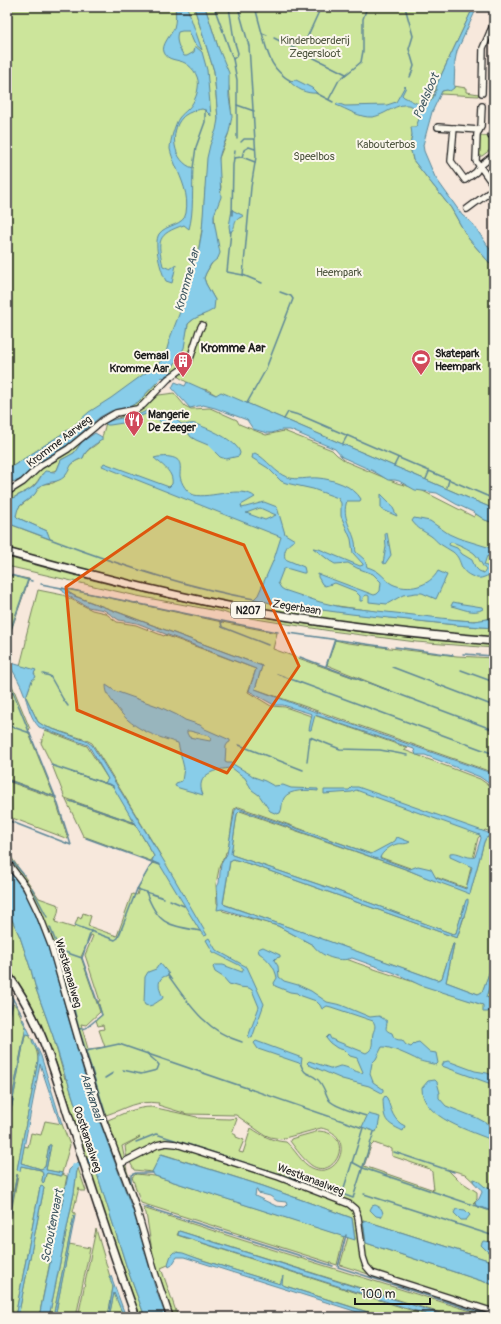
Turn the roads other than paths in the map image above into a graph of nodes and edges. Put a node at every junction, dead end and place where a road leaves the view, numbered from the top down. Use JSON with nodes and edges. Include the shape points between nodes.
{"nodes":[{"id":1,"x":494,"y":23,"type":"edge"},
{"id":2,"x":492,"y":32,"type":"edge"},
{"id":3,"x":482,"y":93,"type":"dead end"},
{"id":4,"x":482,"y":106,"type":"dead end"},
{"id":5,"x":438,"y":127,"type":"dead end"},
{"id":6,"x":454,"y":128,"type":"junction"},
{"id":7,"x":479,"y":130,"type":"junction"},
{"id":8,"x":494,"y":155,"type":"edge"},
{"id":9,"x":480,"y":166,"type":"junction"},
{"id":10,"x":492,"y":189,"type":"edge"},
{"id":11,"x":494,"y":199,"type":"edge"},
{"id":12,"x":467,"y":209,"type":"dead end"},
{"id":13,"x":202,"y":325,"type":"dead end"},
{"id":14,"x":7,"y":492,"type":"edge"},
{"id":15,"x":7,"y":552,"type":"edge"},
{"id":16,"x":494,"y":640,"type":"edge"},
{"id":17,"x":7,"y":862,"type":"edge"},
{"id":18,"x":7,"y":974,"type":"edge"},
{"id":19,"x":120,"y":1164,"type":"junction"},
{"id":20,"x":494,"y":1312,"type":"edge"},
{"id":21,"x":136,"y":1317,"type":"edge"},
{"id":22,"x":170,"y":1317,"type":"edge"}],
"edges":[{"from":1,"to":2,"type":"street"},
{"from":2,"to":3,"type":"street","via":[[483,48]]},
{"from":4,"to":7,"type":"street"},
{"from":5,"to":6,"type":"street"},
{"from":6,"to":7,"type":"street"},
{"from":6,"to":9,"type":"street","via":[[451,161],[465,180]]},
{"from":7,"to":9,"type":"street","via":[[476,161]]},
{"from":8,"to":9,"type":"street"},
{"from":9,"to":10,"type":"street"},
{"from":10,"to":11,"type":"street"},
{"from":10,"to":12,"type":"street"},
{"from":13,"to":14,"type":"street","name":"Kromme Aarweg","via":[[187,363],[143,405],[102,420],[68,449],[40,466],[23,482]]},
{"from":15,"to":16,"type":"main road","name":"Zegerbaan","number":"N207","via":[[151,590],[270,614],[388,631]]},
{"from":17,"to":19,"type":"street","name":"Westkanaalweg","via":[[26,887],[47,934],[103,1119]]},
{"from":18,"to":21,"type":"main road","name":"Oostkanaalweg","via":[[22,996],[44,1042]]},
{"from":19,"to":20,"type":"street","name":"Westkanaalweg","via":[[157,1145],[176,1144],[279,1177],[349,1204],[355,1209],[358,1217],[363,1257],[372,1273]]},
{"from":19,"to":22,"type":"street","name":"Westkanaalweg"}]}
